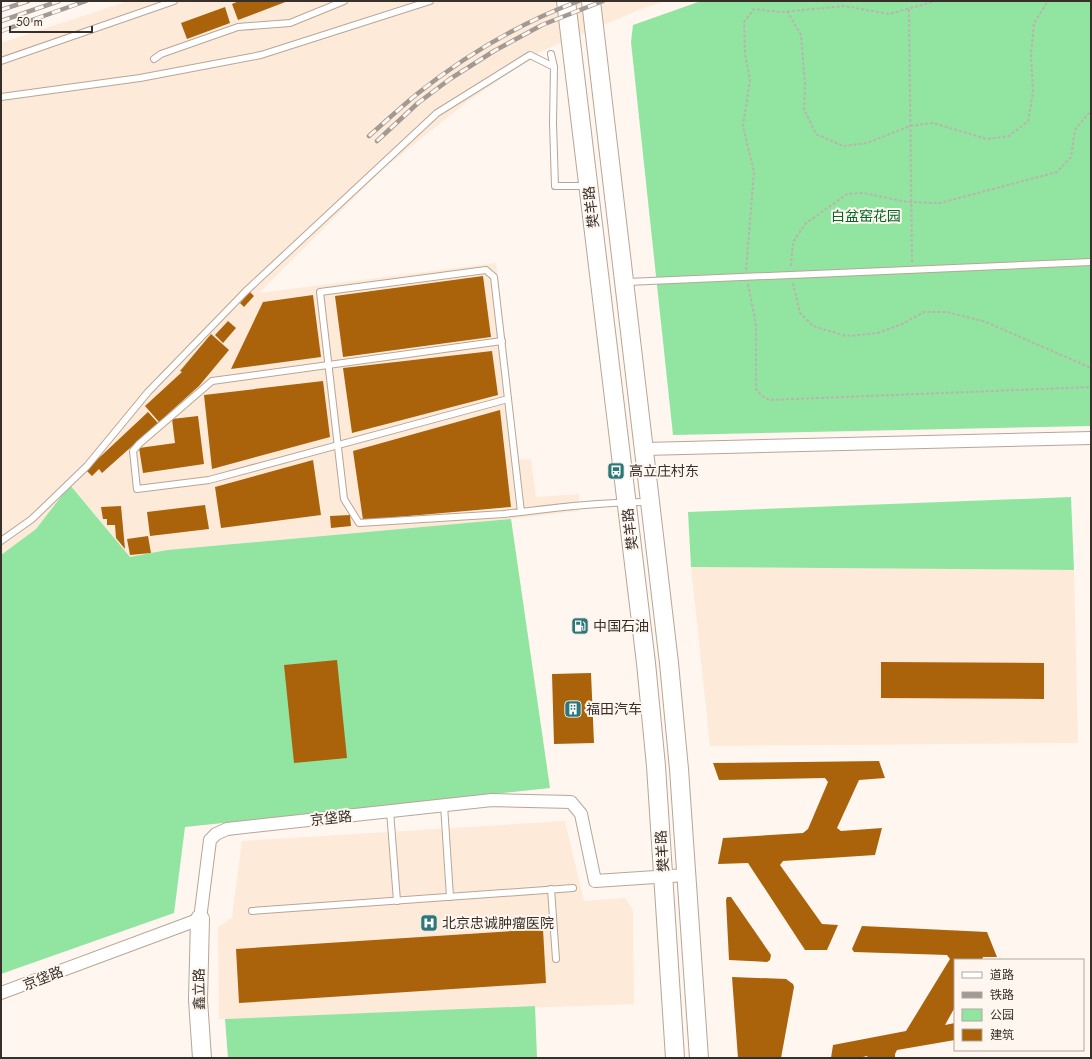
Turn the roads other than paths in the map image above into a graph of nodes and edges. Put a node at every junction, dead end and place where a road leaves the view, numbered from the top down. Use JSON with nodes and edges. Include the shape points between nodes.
{"nodes":[{"id":1,"x":174,"y":1,"type":"edge"},
{"id":2,"x":344,"y":1,"type":"edge"},
{"id":3,"x":430,"y":1,"type":"edge"},
{"id":4,"x":566,"y":1,"type":"edge"},
{"id":5,"x":591,"y":1,"type":"edge"},
{"id":6,"x":551,"y":54,"type":"dead end"},
{"id":7,"x":154,"y":59,"type":"dead end"},
{"id":8,"x":1,"y":61,"type":"edge"},
{"id":9,"x":554,"y":67,"type":"junction"},
{"id":10,"x":1,"y":97,"type":"edge"},
{"id":11,"x":588,"y":186,"type":"junction"},
{"id":12,"x":1091,"y":262,"type":"edge"},
{"id":13,"x":625,"y":282,"type":"junction"},
{"id":14,"x":502,"y":341,"type":"junction"},
{"id":15,"x":329,"y":365,"type":"junction"},
{"id":16,"x":508,"y":399,"type":"junction"},
{"id":17,"x":1091,"y":438,"type":"edge"},
{"id":18,"x":338,"y":445,"type":"junction"},
{"id":19,"x":644,"y":449,"type":"junction"},
{"id":20,"x":627,"y":502,"type":"junction"},
{"id":21,"x":650,"y":502,"type":"junction"},
{"id":22,"x":521,"y":512,"type":"junction"},
{"id":23,"x":1,"y":542,"type":"edge"},
{"id":24,"x":444,"y":805,"type":"junction"},
{"id":25,"x":390,"y":811,"type":"junction"},
{"id":26,"x":686,"y":875,"type":"junction"},
{"id":27,"x":664,"y":877,"type":"junction"},
{"id":28,"x":572,"y":888,"type":"dead end"},
{"id":29,"x":551,"y":889,"type":"junction"},
{"id":30,"x":450,"y":897,"type":"junction"},
{"id":31,"x":397,"y":900,"type":"junction"},
{"id":32,"x":252,"y":911,"type":"dead end"},
{"id":33,"x":200,"y":919,"type":"junction"},
{"id":34,"x":556,"y":959,"type":"dead end"},
{"id":35,"x":1,"y":993,"type":"edge"},
{"id":36,"x":202,"y":1058,"type":"edge"},
{"id":37,"x":676,"y":1058,"type":"edge"},
{"id":38,"x":699,"y":1058,"type":"edge"}],
"edges":[{"from":1,"to":8,"type":"lane"},
{"from":2,"to":7,"type":"lane","via":[[290,23],[238,27],[161,54]]},
{"from":3,"to":10,"type":"lane","via":[[261,55],[140,78]]},
{"from":4,"to":11,"type":"main road","name":"樊羊路"},
{"from":5,"to":13,"type":"main road","name":"樊羊路"},
{"from":6,"to":9,"type":"lane"},
{"from":9,"to":11,"type":"lane","via":[[555,186]]},
{"from":9,"to":23,"type":"lane","via":[[530,55],[437,114],[246,291],[148,392],[87,466],[32,519]]},
{"from":11,"to":20,"type":"main road","name":"樊羊路"},
{"from":12,"to":13,"type":"lane"},
{"from":13,"to":19,"type":"main road","name":"樊羊路"},
{"from":14,"to":15,"type":"lane"},
{"from":14,"to":15,"type":"lane","via":[[494,276],[486,270],[320,292]]},
{"from":14,"to":16,"type":"lane"},
{"from":15,"to":18,"type":"lane"},
{"from":15,"to":18,"type":"lane","via":[[212,381],[133,451],[137,489],[209,480]]},
{"from":16,"to":18,"type":"lane"},
{"from":16,"to":22,"type":"lane"},
{"from":17,"to":19,"type":"street"},
{"from":18,"to":22,"type":"lane","via":[[344,499],[359,523]]},
{"from":19,"to":21,"type":"main road","name":"樊羊路"},
{"from":20,"to":21,"type":"lane"},
{"from":20,"to":22,"type":"lane"},
{"from":20,"to":27,"type":"main road","name":"樊羊路","via":[[655,750]]},
{"from":21,"to":26,"type":"main road","name":"樊羊路","via":[[669,663]]},
{"from":24,"to":25,"type":"street","name":"京垡路"},
{"from":24,"to":27,"type":"street","name":"京垡路","via":[[492,800],[572,802],[580,814],[595,881]]},
{"from":24,"to":30,"type":"lane"},
{"from":25,"to":31,"type":"lane"},
{"from":25,"to":33,"type":"street","name":"京垡路","via":[[227,829],[216,834],[210,840]]},
{"from":26,"to":27,"type":"street","name":"京垡路"},
{"from":26,"to":38,"type":"main road","name":"樊羊路"},
{"from":27,"to":37,"type":"main road","name":"樊羊路"},
{"from":28,"to":29,"type":"lane"},
{"from":29,"to":30,"type":"lane"},
{"from":29,"to":34,"type":"lane"},
{"from":30,"to":31,"type":"lane"},
{"from":31,"to":32,"type":"lane"},
{"from":33,"to":35,"type":"street","name":"京垡路"},
{"from":33,"to":36,"type":"main road","name":"鑫立路","via":[[198,1000]]}]}
